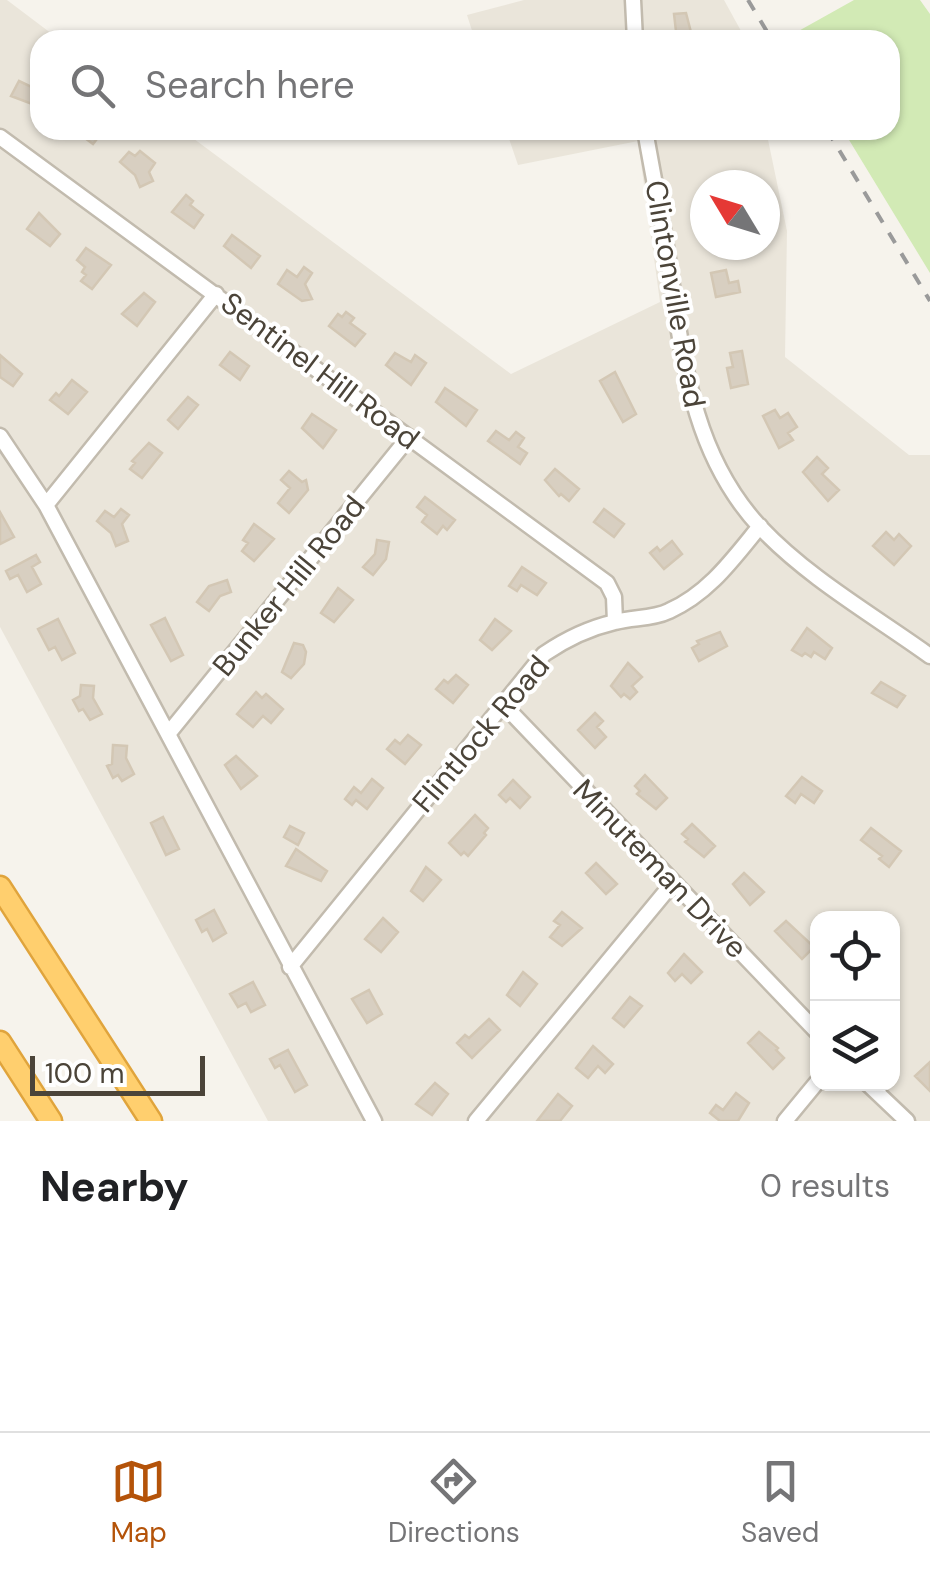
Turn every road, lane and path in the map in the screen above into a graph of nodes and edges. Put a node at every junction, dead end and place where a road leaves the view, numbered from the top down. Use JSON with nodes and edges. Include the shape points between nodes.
{"nodes":[{"id":1,"x":633,"y":0,"type":"edge"},
{"id":2,"x":634,"y":30,"type":"edge"},
{"id":3,"x":0,"y":137,"type":"edge"},
{"id":4,"x":647,"y":140,"type":"edge"},
{"id":5,"x":216,"y":294,"type":"junction"},
{"id":6,"x":0,"y":436,"type":"edge"},
{"id":7,"x":409,"y":437,"type":"junction"},
{"id":8,"x":46,"y":505,"type":"junction"},
{"id":9,"x":760,"y":526,"type":"junction"},
{"id":10,"x":615,"y":622,"type":"junction"},
{"id":11,"x":930,"y":656,"type":"edge"},
{"id":12,"x":503,"y":704,"type":"junction"},
{"id":13,"x":168,"y":734,"type":"junction"},
{"id":14,"x":672,"y":884,"type":"junction"},
{"id":15,"x":0,"y":888,"type":"edge"},
{"id":16,"x":290,"y":968,"type":"junction"},
{"id":17,"x":810,"y":1025,"type":"edge"},
{"id":18,"x":0,"y":1042,"type":"edge"},
{"id":19,"x":810,"y":1091,"type":"edge"},
{"id":20,"x":875,"y":1091,"type":"edge"},
{"id":21,"x":51,"y":1121,"type":"edge"},
{"id":22,"x":151,"y":1121,"type":"edge"},
{"id":23,"x":374,"y":1121,"type":"edge"},
{"id":24,"x":476,"y":1121,"type":"edge"},
{"id":25,"x":785,"y":1121,"type":"edge"},
{"id":26,"x":907,"y":1121,"type":"edge"}],
"edges":[{"from":1,"to":2,"type":"street"},
{"from":3,"to":5,"type":"street","name":"Sentinel Hill Road"},
{"from":4,"to":9,"type":"street","name":"Clintonville Road","via":[[693,406],[722,475]]},
{"from":5,"to":7,"type":"street","name":"Sentinel Hill Road"},
{"from":5,"to":8,"type":"street"},
{"from":6,"to":8,"type":"street"},
{"from":7,"to":10,"type":"street","name":"Sentinel Hill Road","via":[[607,583]]},
{"from":7,"to":13,"type":"street","name":"Bunker Hill Road"},
{"from":8,"to":13,"type":"street"},
{"from":9,"to":10,"type":"street","name":"Flintlock Road","via":[[695,597],[665,614]]},
{"from":9,"to":11,"type":"street","name":"Clintonville Road"},
{"from":10,"to":12,"type":"street","name":"Flintlock Road","via":[[544,654]]},
{"from":12,"to":14,"type":"street","name":"Minuteman Drive"},
{"from":12,"to":16,"type":"street","name":"Flintlock Road"},
{"from":13,"to":16,"type":"street"},
{"from":14,"to":17,"type":"street","name":"Minuteman Drive"},
{"from":14,"to":24,"type":"street"},
{"from":15,"to":22,"type":"highway"},
{"from":16,"to":23,"type":"street"},
{"from":18,"to":21,"type":"highway"},
{"from":19,"to":25,"type":"street"},
{"from":20,"to":26,"type":"street"}]}
